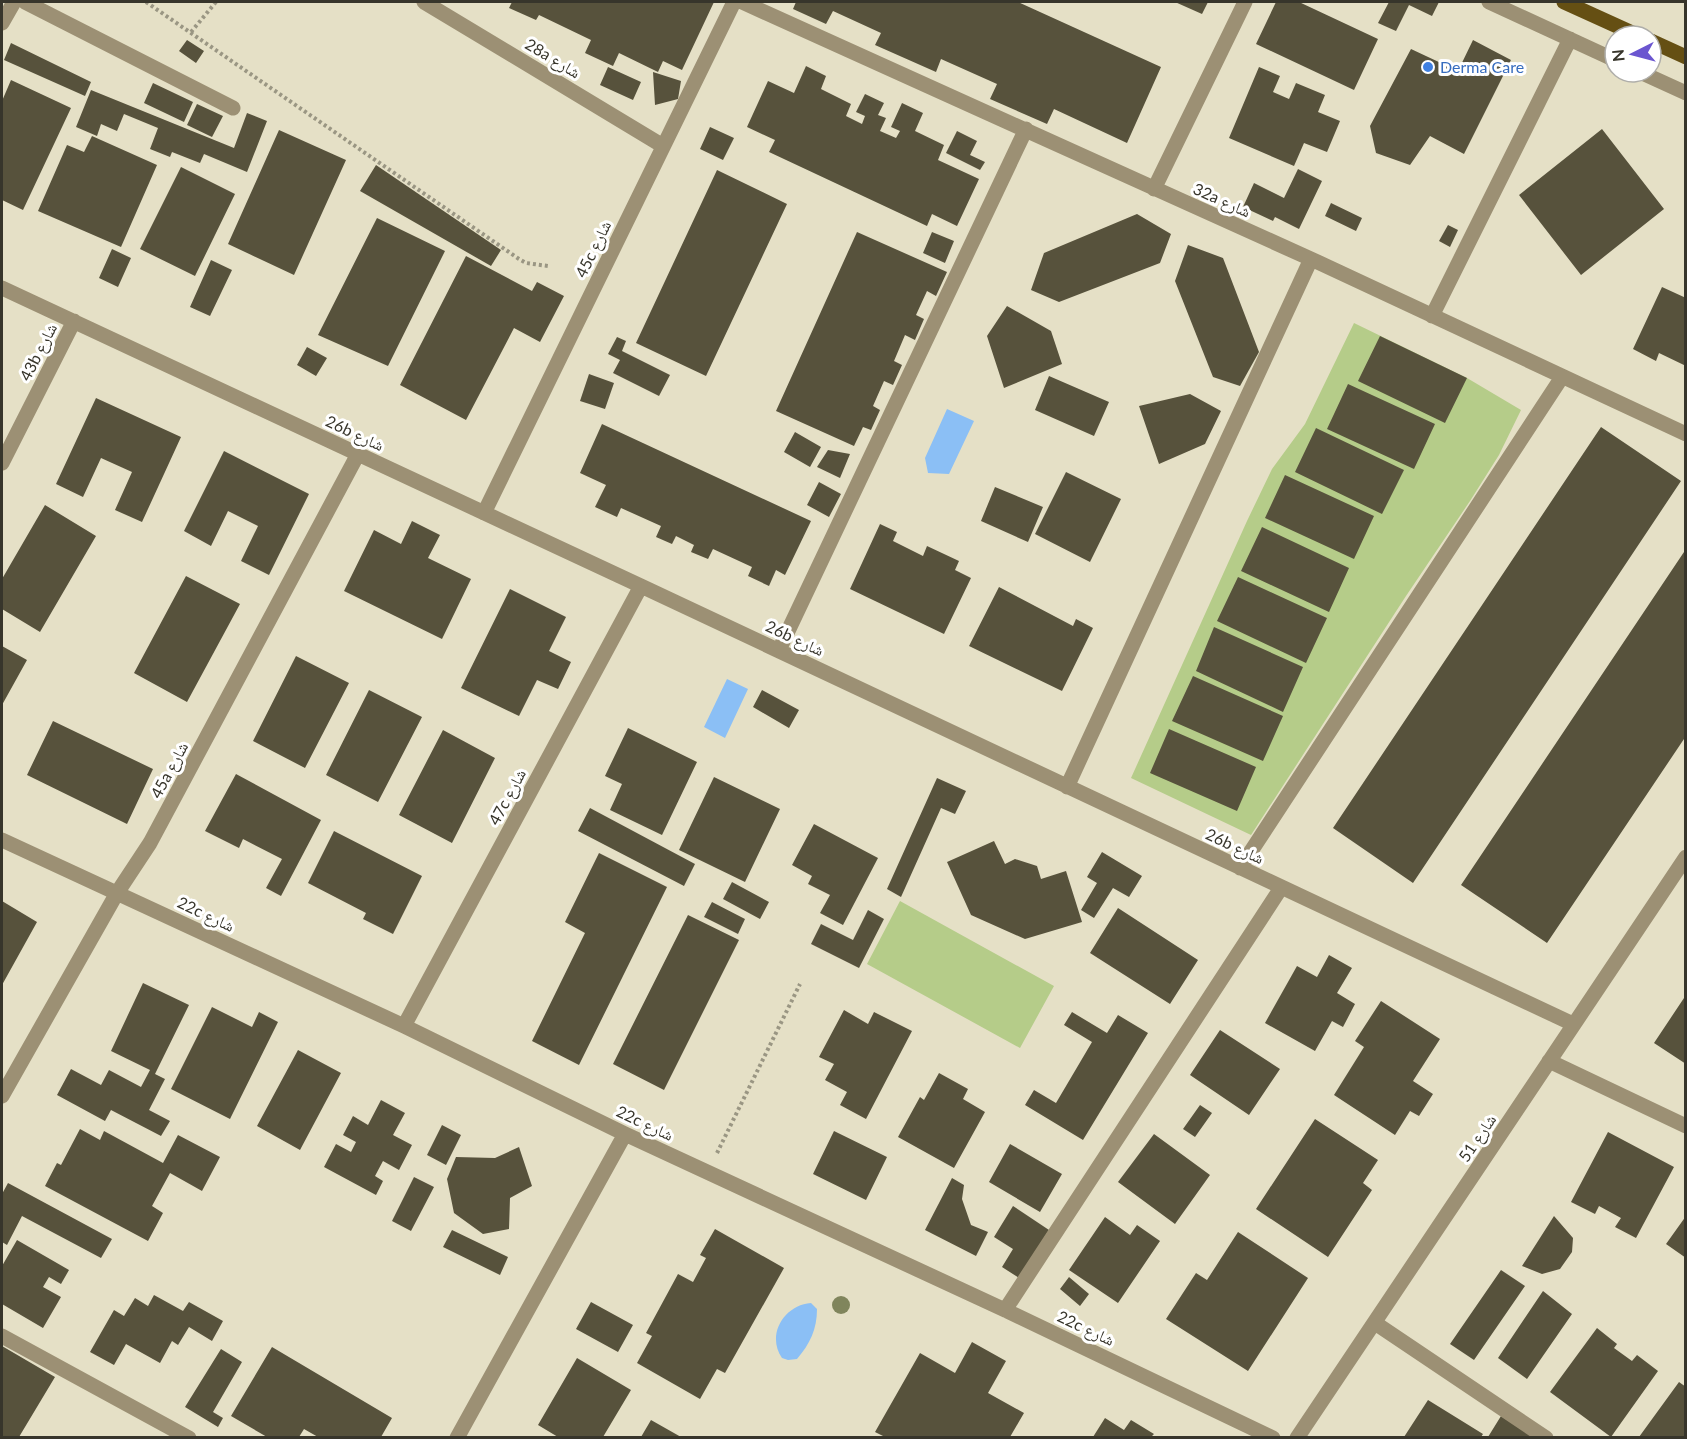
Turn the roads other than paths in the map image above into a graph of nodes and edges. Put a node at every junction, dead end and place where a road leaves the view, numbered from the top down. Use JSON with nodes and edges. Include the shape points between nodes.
{"nodes":[{"id":1,"x":14,"y":2,"type":"edge"},
{"id":2,"x":25,"y":2,"type":"edge"},
{"id":3,"x":424,"y":2,"type":"edge"},
{"id":4,"x":734,"y":2,"type":"edge"},
{"id":5,"x":742,"y":2,"type":"edge"},
{"id":6,"x":1245,"y":2,"type":"edge"},
{"id":7,"x":1489,"y":2,"type":"edge"},
{"id":8,"x":1564,"y":2,"type":"edge"},
{"id":9,"x":2,"y":23,"type":"edge"},
{"id":10,"x":1613,"y":24,"type":"edge"},
{"id":11,"x":1570,"y":39,"type":"junction"},
{"id":12,"x":1663,"y":46,"type":"edge"},
{"id":13,"x":1603,"y":54,"type":"edge"},
{"id":14,"x":1686,"y":57,"type":"edge"},
{"id":15,"x":1663,"y":82,"type":"edge"},
{"id":16,"x":1686,"y":93,"type":"edge"},
{"id":17,"x":233,"y":108,"type":"dead end"},
{"id":18,"x":1026,"y":129,"type":"junction"},
{"id":19,"x":663,"y":146,"type":"junction"},
{"id":20,"x":1154,"y":189,"type":"junction"},
{"id":21,"x":1311,"y":259,"type":"junction"},
{"id":22,"x":2,"y":288,"type":"edge"},
{"id":23,"x":1432,"y":316,"type":"junction"},
{"id":24,"x":74,"y":321,"type":"junction"},
{"id":25,"x":1562,"y":377,"type":"junction"},
{"id":26,"x":1686,"y":434,"type":"edge"},
{"id":27,"x":358,"y":454,"type":"junction"},
{"id":28,"x":2,"y":463,"type":"edge"},
{"id":29,"x":484,"y":513,"type":"junction"},
{"id":30,"x":641,"y":586,"type":"junction"},
{"id":31,"x":779,"y":651,"type":"junction"},
{"id":32,"x":1067,"y":787,"type":"junction"},
{"id":33,"x":2,"y":840,"type":"edge"},
{"id":34,"x":1686,"y":857,"type":"edge"},
{"id":35,"x":1240,"y":868,"type":"junction"},
{"id":36,"x":1281,"y":888,"type":"junction"},
{"id":37,"x":117,"y":893,"type":"junction"},
{"id":38,"x":1573,"y":1024,"type":"junction"},
{"id":39,"x":404,"y":1026,"type":"junction"},
{"id":40,"x":1549,"y":1061,"type":"junction"},
{"id":41,"x":2,"y":1096,"type":"edge"},
{"id":42,"x":1686,"y":1126,"type":"edge"},
{"id":43,"x":626,"y":1134,"type":"junction"},
{"id":44,"x":1005,"y":1310,"type":"junction"},
{"id":45,"x":1375,"y":1323,"type":"junction"},
{"id":46,"x":2,"y":1336,"type":"edge"},
{"id":47,"x":189,"y":1437,"type":"edge"},
{"id":48,"x":457,"y":1437,"type":"edge"},
{"id":49,"x":1273,"y":1437,"type":"edge"},
{"id":50,"x":1296,"y":1437,"type":"edge"},
{"id":51,"x":1546,"y":1437,"type":"edge"}],
"edges":[{"from":1,"to":9,"type":"street"},
{"from":2,"to":17,"type":"street"},
{"from":3,"to":19,"type":"street","name":"28a شارع"},
{"from":4,"to":19,"type":"street","name":"45c شارع"},
{"from":5,"to":18,"type":"street","name":"32a شارع"},
{"from":6,"to":20,"type":"street"},
{"from":7,"to":11,"type":"street"},
{"from":8,"to":10,"type":"main road"},
{"from":11,"to":13,"type":"street"},
{"from":11,"to":23,"type":"street"},
{"from":12,"to":14,"type":"main road"},
{"from":15,"to":16,"type":"street"},
{"from":18,"to":20,"type":"street","name":"32a شارع"},
{"from":18,"to":31,"type":"street"},
{"from":19,"to":29,"type":"street","name":"45c شارع"},
{"from":20,"to":21,"type":"street","name":"32a شارع"},
{"from":21,"to":23,"type":"street","name":"32a شارع"},
{"from":21,"to":32,"type":"street"},
{"from":22,"to":24,"type":"street","name":"26b شارع"},
{"from":23,"to":25,"type":"street","name":"32a شارع"},
{"from":24,"to":27,"type":"street","name":"26b شارع"},
{"from":24,"to":28,"type":"street","name":"43b شارع"},
{"from":25,"to":26,"type":"street","name":"32a شارع"},
{"from":25,"to":35,"type":"street"},
{"from":27,"to":29,"type":"street","name":"26b شارع"},
{"from":27,"to":37,"type":"street","name":"45a شارع","via":[[150,843]]},
{"from":29,"to":30,"type":"street","name":"26b شارع"},
{"from":30,"to":31,"type":"street","name":"26b شارع"},
{"from":30,"to":39,"type":"street","name":"47c شارع"},
{"from":31,"to":32,"type":"street","name":"26b شارع"},
{"from":32,"to":35,"type":"street","name":"26b شارع"},
{"from":33,"to":37,"type":"street","name":"22c شارع"},
{"from":34,"to":38,"type":"street","name":"شارع 51"},
{"from":35,"to":36,"type":"street","name":"26b شارع"},
{"from":36,"to":38,"type":"street","name":"26b شارع"},
{"from":36,"to":44,"type":"street"},
{"from":37,"to":39,"type":"street","name":"22c شارع"},
{"from":37,"to":41,"type":"street","name":"45a شارع"},
{"from":38,"to":40,"type":"street","name":"شارع 51"},
{"from":39,"to":43,"type":"street","name":"22c شارع"},
{"from":40,"to":42,"type":"street"},
{"from":40,"to":45,"type":"street","name":"شارع 51"},
{"from":43,"to":44,"type":"street","name":"22c شارع"},
{"from":43,"to":48,"type":"street"},
{"from":44,"to":49,"type":"street","name":"22c شارع"},
{"from":45,"to":50,"type":"street","name":"شارع 51"},
{"from":45,"to":51,"type":"street"},
{"from":46,"to":47,"type":"street"}]}
